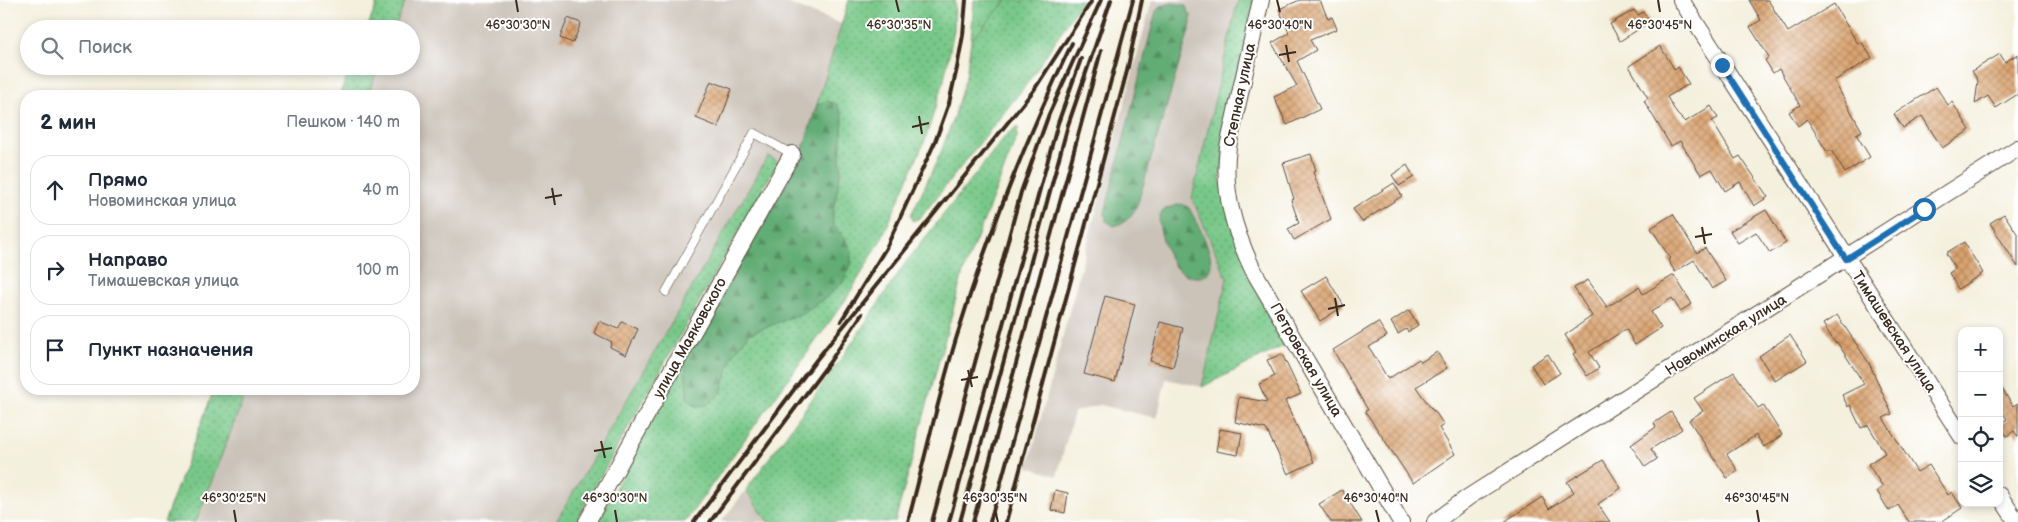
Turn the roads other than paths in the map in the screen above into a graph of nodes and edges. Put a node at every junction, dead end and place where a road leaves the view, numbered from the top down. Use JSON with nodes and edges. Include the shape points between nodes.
{"nodes":[{"id":1,"x":1261,"y":0,"type":"edge"},
{"id":2,"x":1681,"y":0,"type":"edge"},
{"id":3,"x":2018,"y":148,"type":"edge"},
{"id":4,"x":792,"y":154,"type":"joint"},
{"id":5,"x":1226,"y":192,"type":"joint"},
{"id":6,"x":1846,"y":259,"type":"junction"},
{"id":7,"x":666,"y":292,"type":"dead end"},
{"id":8,"x":1958,"y":431,"type":"edge"},
{"id":9,"x":2003,"y":501,"type":"edge"},
{"id":10,"x":587,"y":522,"type":"edge"},
{"id":11,"x":1401,"y":522,"type":"edge"},
{"id":12,"x":1435,"y":522,"type":"edge"},
{"id":13,"x":2017,"y":522,"type":"edge"}],
"edges":[{"from":1,"to":5,"type":"street","name":"Степная улица","via":[[1228,147]]},
{"from":2,"to":6,"type":"street","name":"Тимашевская улица"},
{"from":3,"to":6,"type":"street","name":"Новоминская улица"},
{"from":4,"to":7,"type":"lane","via":[[754,133]]},
{"from":4,"to":10,"type":"street","name":"улица Маяковского"},
{"from":5,"to":11,"type":"street","name":"Петровская улица","via":[[1236,231],[1253,270]]},
{"from":6,"to":8,"type":"street","name":"Тимашевская улица"},
{"from":6,"to":12,"type":"street","name":"Новоминская улица","via":[[1467,498]]},
{"from":9,"to":13,"type":"street"}]}
